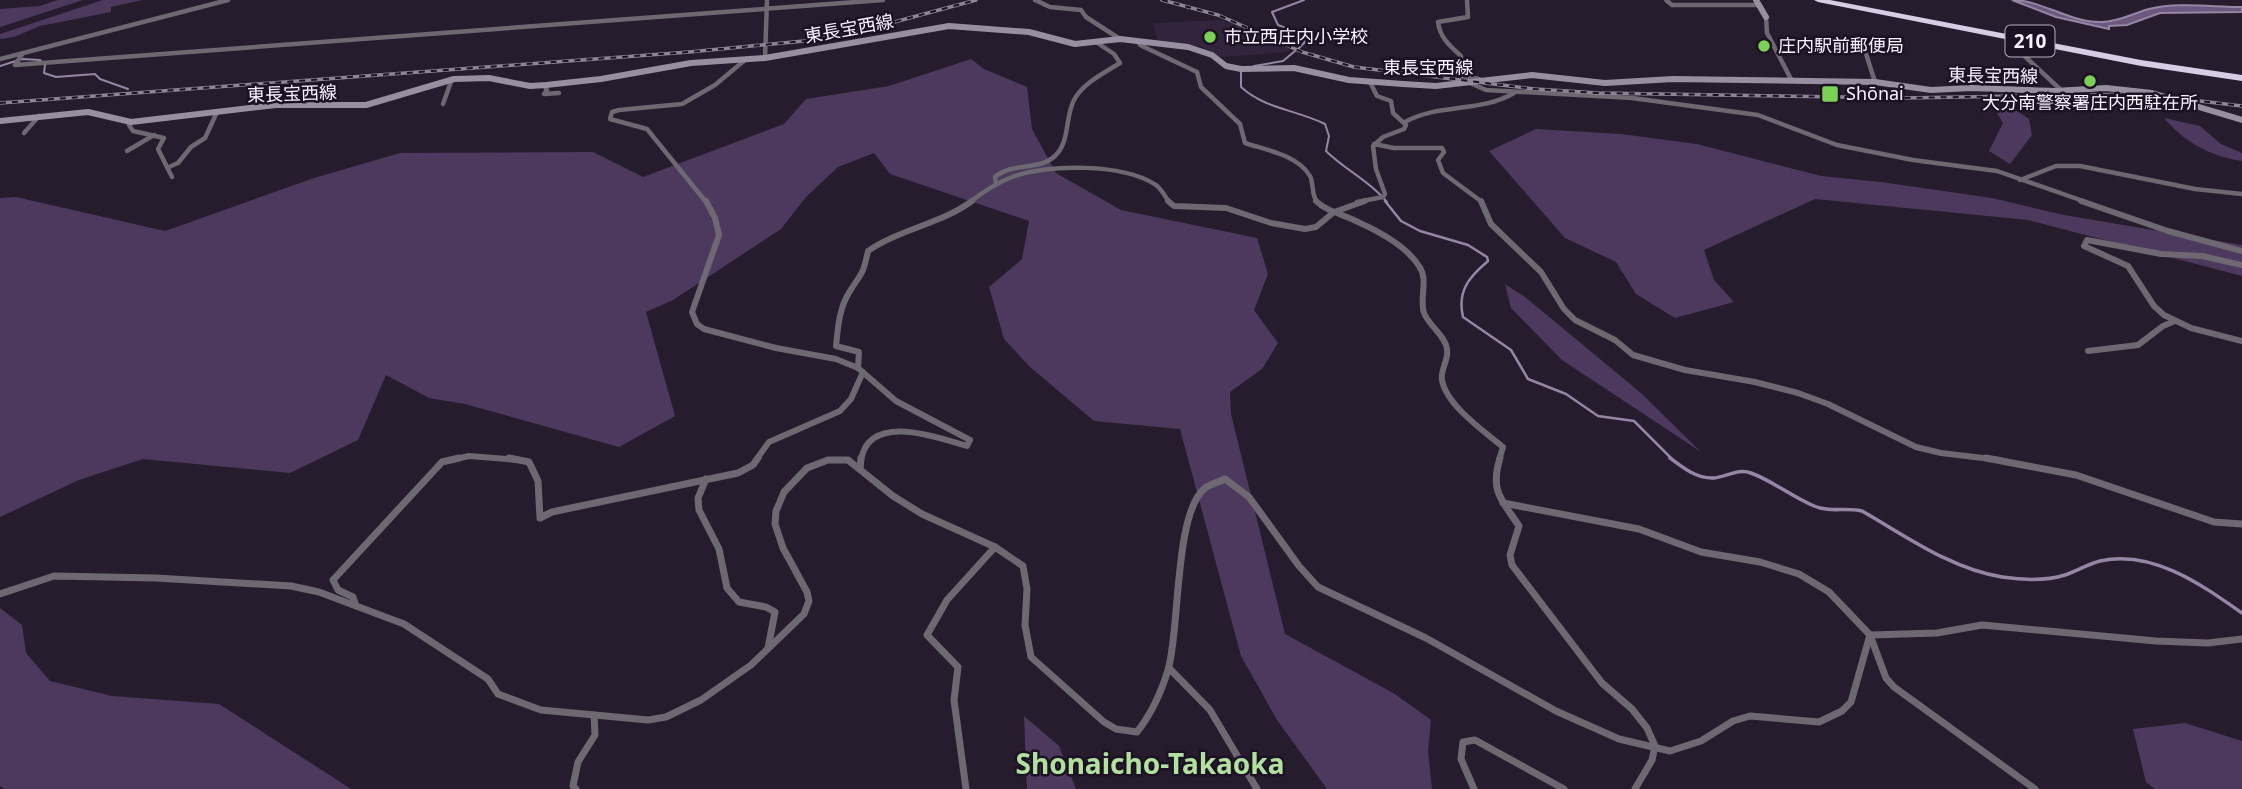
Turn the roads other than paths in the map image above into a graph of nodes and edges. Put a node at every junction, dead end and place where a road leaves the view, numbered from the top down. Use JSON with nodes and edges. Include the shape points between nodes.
{"nodes":[{"id":1,"x":228,"y":0,"type":"edge"},
{"id":2,"x":767,"y":0,"type":"edge"},
{"id":3,"x":883,"y":0,"type":"edge"},
{"id":4,"x":1035,"y":0,"type":"edge"},
{"id":5,"x":1467,"y":0,"type":"edge"},
{"id":6,"x":1665,"y":0,"type":"edge"},
{"id":7,"x":1818,"y":0,"type":"edge"},
{"id":8,"x":1757,"y":2,"type":"edge"},
{"id":9,"x":767,"y":8,"type":"junction"},
{"id":10,"x":1766,"y":17,"type":"joint"},
{"id":11,"x":2009,"y":37,"type":"junction"},
{"id":12,"x":1861,"y":38,"type":"dead end"},
{"id":13,"x":1120,"y":39,"type":"junction"},
{"id":14,"x":1138,"y":41,"type":"junction"},
{"id":15,"x":1096,"y":42,"type":"junction"},
{"id":16,"x":23,"y":53,"type":"junction"},
{"id":17,"x":765,"y":58,"type":"junction"},
{"id":18,"x":0,"y":59,"type":"edge"},
{"id":19,"x":745,"y":60,"type":"junction"},
{"id":20,"x":2242,"y":78,"type":"edge"},
{"id":21,"x":452,"y":79,"type":"junction"},
{"id":22,"x":1492,"y":81,"type":"junction"},
{"id":23,"x":1792,"y":81,"type":"junction"},
{"id":24,"x":1370,"y":82,"type":"junction"},
{"id":25,"x":1875,"y":82,"type":"junction"},
{"id":26,"x":1470,"y":83,"type":"junction"},
{"id":27,"x":544,"y":85,"type":"junction"},
{"id":28,"x":2062,"y":91,"type":"junction"},
{"id":29,"x":559,"y":93,"type":"dead end"},
{"id":30,"x":1514,"y":93,"type":"junction"},
{"id":31,"x":443,"y":104,"type":"dead end"},
{"id":32,"x":217,"y":112,"type":"junction"},
{"id":33,"x":39,"y":116,"type":"junction"},
{"id":34,"x":2242,"y":120,"type":"edge"},
{"id":35,"x":0,"y":121,"type":"edge"},
{"id":36,"x":131,"y":122,"type":"junction"},
{"id":37,"x":1405,"y":122,"type":"junction"},
{"id":38,"x":24,"y":133,"type":"dead end"},
{"id":39,"x":154,"y":135,"type":"junction"},
{"id":40,"x":1374,"y":144,"type":"junction"},
{"id":41,"x":127,"y":151,"type":"dead end"},
{"id":42,"x":169,"y":167,"type":"junction"},
{"id":43,"x":172,"y":177,"type":"dead end"},
{"id":44,"x":2020,"y":180,"type":"junction"},
{"id":45,"x":996,"y":183,"type":"junction"},
{"id":46,"x":2242,"y":194,"type":"edge"},
{"id":47,"x":1335,"y":212,"type":"junction"},
{"id":48,"x":2242,"y":251,"type":"edge"},
{"id":49,"x":2242,"y":265,"type":"edge"},
{"id":50,"x":2175,"y":321,"type":"junction"},
{"id":51,"x":2242,"y":341,"type":"edge"},
{"id":52,"x":2088,"y":351,"type":"dead end"},
{"id":53,"x":861,"y":370,"type":"junction"},
{"id":54,"x":860,"y":469,"type":"junction"},
{"id":55,"x":706,"y":479,"type":"junction"},
{"id":56,"x":1503,"y":503,"type":"junction"},
{"id":57,"x":2242,"y":524,"type":"edge"},
{"id":58,"x":995,"y":547,"type":"junction"},
{"id":59,"x":0,"y":594,"type":"edge"},
{"id":60,"x":356,"y":606,"type":"junction"},
{"id":61,"x":1870,"y":635,"type":"junction"},
{"id":62,"x":2242,"y":639,"type":"edge"},
{"id":63,"x":767,"y":650,"type":"junction"},
{"id":64,"x":1169,"y":668,"type":"junction"},
{"id":65,"x":594,"y":715,"type":"junction"},
{"id":66,"x":1655,"y":746,"type":"junction"},
{"id":67,"x":576,"y":789,"type":"edge"},
{"id":68,"x":966,"y":789,"type":"edge"},
{"id":69,"x":1257,"y":789,"type":"edge"},
{"id":70,"x":1474,"y":789,"type":"edge"},
{"id":71,"x":1564,"y":789,"type":"edge"},
{"id":72,"x":1635,"y":789,"type":"edge"},
{"id":73,"x":2035,"y":789,"type":"edge"}],
"edges":[{"from":1,"to":16,"type":"street"},
{"from":2,"to":9,"type":"street"},
{"from":3,"to":9,"type":"street"},
{"from":4,"to":13,"type":"street","via":[[1081,10]]},
{"from":5,"to":22,"type":"street","via":[[1468,17],[1438,22],[1438,27],[1442,38],[1461,57],[1462,76]]},
{"from":6,"to":8,"type":"street","via":[[1672,5]]},
{"from":7,"to":11,"type":"highway","number":"210"},
{"from":8,"to":10,"type":"main road"},
{"from":9,"to":16,"type":"street","via":[[15,65]]},
{"from":9,"to":17,"type":"street"},
{"from":10,"to":23,"type":"street","via":[[1766,32]]},
{"from":11,"to":20,"type":"highway","number":"210"},
{"from":11,"to":28,"type":"street"},
{"from":12,"to":25,"type":"street"},
{"from":13,"to":14,"type":"main road","name":"東長宝西線"},
{"from":13,"to":15,"type":"main road","name":"東長宝西線"},
{"from":14,"to":24,"type":"main road","name":"東長宝西線","via":[[1198,49],[1226,66],[1241,69],[1294,68]]},
{"from":14,"to":47,"type":"street","via":[[1197,72],[1201,87],[1240,124],[1245,143],[1292,159],[1310,176],[1314,199]]},
{"from":15,"to":17,"type":"main road","name":"東長宝西線","via":[[1074,44],[1030,32],[948,26]]},
{"from":15,"to":45,"type":"street","via":[[1120,62],[1079,92],[1054,157],[1001,170]]},
{"from":16,"to":18,"type":"street"},
{"from":17,"to":19,"type":"main road","name":"東長宝西線"},
{"from":19,"to":27,"type":"main road","name":"東長宝西線","via":[[691,63]]},
{"from":19,"to":53,"type":"street","via":[[682,104],[619,110],[612,112],[610,119],[647,129],[702,194],[715,218],[719,235],[692,312],[697,324],[776,348],[836,359]]},
{"from":21,"to":27,"type":"main road","name":"東長宝西線"},
{"from":21,"to":31,"type":"street"},
{"from":21,"to":32,"type":"main road","name":"東長宝西線","via":[[366,105],[292,104]]},
{"from":22,"to":23,"type":"main road","name":"東長宝西線","via":[[1532,75],[1605,83]]},
{"from":22,"to":26,"type":"main road","name":"東長宝西線"},
{"from":23,"to":25,"type":"main road","name":"東長宝西線"},
{"from":24,"to":26,"type":"main road","name":"東長宝西線"},
{"from":24,"to":37,"type":"street","via":[[1377,96],[1391,101],[1393,113]]},
{"from":25,"to":28,"type":"main road","name":"東長宝西線","via":[[1930,90]]},
{"from":26,"to":30,"type":"street","via":[[1482,90]]},
{"from":27,"to":29,"type":"street","via":[[544,94]]},
{"from":28,"to":34,"type":"main road","name":"東長宝西線","via":[[2148,92]]},
{"from":30,"to":37,"type":"street","via":[[1496,102],[1425,111]]},
{"from":30,"to":44,"type":"street","via":[[1632,98],[1743,112],[1837,145],[1997,171]]},
{"from":32,"to":36,"type":"main road","name":"東長宝西線"},
{"from":32,"to":42,"type":"street","via":[[205,138]]},
{"from":33,"to":35,"type":"main road","name":"東長宝西線"},
{"from":33,"to":36,"type":"main road","name":"東長宝西線","via":[[93,112]]},
{"from":33,"to":38,"type":"street"},
{"from":36,"to":39,"type":"street","via":[[133,131]]},
{"from":37,"to":40,"type":"street","via":[[1404,129],[1382,136]]},
{"from":39,"to":41,"type":"street"},
{"from":39,"to":42,"type":"street","via":[[163,138],[158,149]]},
{"from":40,"to":47,"type":"street","via":[[1384,196]]},
{"from":40,"to":57,"type":"street","via":[[1394,149],[1442,148],[1438,160],[1443,173],[1481,200],[1491,223],[1541,272],[1564,309],[1633,355],[1798,393],[1916,447],[2076,475],[2214,522]]},
{"from":42,"to":43,"type":"street"},
{"from":44,"to":46,"type":"street","via":[[2056,166],[2080,166]]},
{"from":44,"to":48,"type":"street"},
{"from":45,"to":47,"type":"street","via":[[1048,168],[1081,167],[1148,181],[1161,187],[1174,206],[1226,208],[1289,227],[1316,227]]},
{"from":45,"to":53,"type":"street","via":[[965,206],[868,251],[863,275],[849,292],[839,318],[835,342],[859,352]]},
{"from":47,"to":56,"type":"street","via":[[1390,240],[1419,265],[1424,313],[1447,346],[1441,378],[1445,390],[1467,418],[1503,447],[1494,478]]},
{"from":49,"to":50,"type":"street","via":[[2087,240],[2084,246],[2116,258],[2132,270],[2153,305]]},
{"from":50,"to":51,"type":"street"},
{"from":50,"to":52,"type":"street","via":[[2161,325],[2134,346]]},
{"from":53,"to":54,"type":"street","via":[[897,401],[970,440],[967,446],[896,431],[868,441]]},
{"from":53,"to":55,"type":"street","via":[[851,399],[840,411],[769,442],[753,464],[738,472]]},
{"from":54,"to":58,"type":"street","via":[[922,514]]},
{"from":54,"to":63,"type":"street","via":[[848,460],[828,460],[807,468],[784,492],[775,524],[808,601],[804,614]]},
{"from":55,"to":60,"type":"street","via":[[540,518],[538,481],[529,462],[469,456],[442,462],[333,579],[338,590],[353,597]]},
{"from":55,"to":63,"type":"street","via":[[697,503],[718,547],[728,591],[740,603],[770,607],[775,612]]},
{"from":56,"to":61,"type":"street","via":[[1639,529],[1701,552],[1799,574],[1829,592]]},
{"from":56,"to":66,"type":"street","via":[[1519,526],[1510,555],[1512,565],[1602,682],[1632,709]]},
{"from":58,"to":64,"type":"street","via":[[1014,558],[1026,573],[1025,625],[1031,657],[1104,722],[1115,729],[1137,732],[1153,711]]},
{"from":58,"to":68,"type":"street","via":[[945,603],[927,635],[958,667],[954,700]]},
{"from":59,"to":60,"type":"street","via":[[54,576],[156,578],[291,586]]},
{"from":60,"to":65,"type":"street","via":[[429,638],[488,679],[498,694],[541,710]]},
{"from":61,"to":62,"type":"street","via":[[1982,625],[2156,641]]},
{"from":61,"to":66,"type":"street","via":[[1851,702],[1842,711],[1819,722],[1750,716],[1733,720],[1686,746],[1670,751]]},
{"from":61,"to":73,"type":"street","via":[[1894,687]]},
{"from":63,"to":65,"type":"street","via":[[701,700],[666,717]]},
{"from":64,"to":66,"type":"street","via":[[1182,548],[1190,519],[1205,488],[1225,479],[1249,497],[1318,587],[1426,638],[1556,711],[1619,739]]},
{"from":64,"to":69,"type":"street","via":[[1201,696],[1242,772]]},
{"from":65,"to":67,"type":"street","via":[[595,735],[578,762]]},
{"from":66,"to":72,"type":"street"},
{"from":70,"to":71,"type":"street","via":[[1460,747],[1475,740]]}]}
